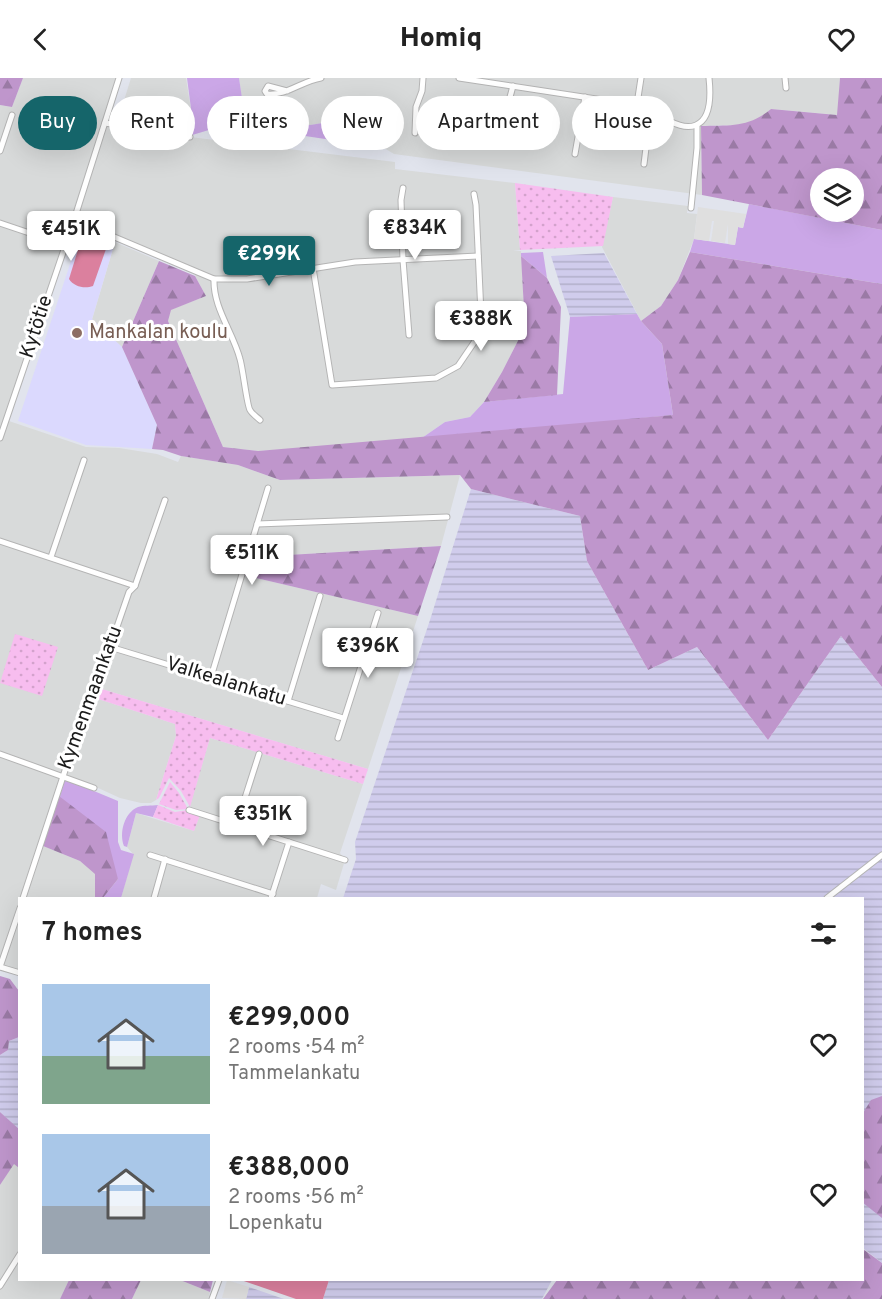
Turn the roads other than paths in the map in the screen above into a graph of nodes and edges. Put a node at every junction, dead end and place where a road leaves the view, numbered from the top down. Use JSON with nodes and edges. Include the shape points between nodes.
{"nodes":[{"id":1,"x":119,"y":78,"type":"edge"},
{"id":2,"x":321,"y":78,"type":"edge"},
{"id":3,"x":423,"y":78,"type":"edge"},
{"id":4,"x":459,"y":78,"type":"edge"},
{"id":5,"x":640,"y":78,"type":"edge"},
{"id":6,"x":709,"y":78,"type":"edge"},
{"id":7,"x":785,"y":78,"type":"edge"},
{"id":8,"x":513,"y":86,"type":"junction"},
{"id":9,"x":786,"y":88,"type":"dead end"},
{"id":10,"x":288,"y":91,"type":"dead end"},
{"id":11,"x":510,"y":96,"type":"edge"},
{"id":12,"x":578,"y":96,"type":"edge"},
{"id":13,"x":638,"y":96,"type":"edge"},
{"id":14,"x":12,"y":115,"type":"dead end"},
{"id":15,"x":105,"y":123,"type":"junction"},
{"id":16,"x":109,"y":124,"type":"edge"},
{"id":17,"x":674,"y":124,"type":"edge"},
{"id":18,"x":697,"y":126,"type":"junction"},
{"id":19,"x":415,"y":133,"type":"dead end"},
{"id":20,"x":576,"y":150,"type":"edge"},
{"id":21,"x":646,"y":150,"type":"edge"},
{"id":22,"x":0,"y":151,"type":"edge"},
{"id":23,"x":575,"y":154,"type":"dead end"},
{"id":24,"x":644,"y":164,"type":"dead end"},
{"id":25,"x":403,"y":188,"type":"dead end"},
{"id":26,"x":474,"y":194,"type":"dead end"},
{"id":27,"x":690,"y":208,"type":"dead end"},
{"id":28,"x":74,"y":220,"type":"junction"},
{"id":29,"x":0,"y":223,"type":"edge"},
{"id":30,"x":65,"y":245,"type":"junction"},
{"id":31,"x":478,"y":256,"type":"junction"},
{"id":32,"x":403,"y":260,"type":"junction"},
{"id":33,"x":313,"y":268,"type":"junction"},
{"id":34,"x":214,"y":279,"type":"junction"},
{"id":35,"x":409,"y":335,"type":"dead end"},
{"id":36,"x":260,"y":420,"type":"dead end"},
{"id":37,"x":0,"y":438,"type":"edge"},
{"id":38,"x":84,"y":460,"type":"dead end"},
{"id":39,"x":268,"y":488,"type":"dead end"},
{"id":40,"x":165,"y":500,"type":"dead end"},
{"id":41,"x":447,"y":517,"type":"dead end"},
{"id":42,"x":257,"y":524,"type":"junction"},
{"id":43,"x":0,"y":541,"type":"edge"},
{"id":44,"x":51,"y":557,"type":"junction"},
{"id":45,"x":135,"y":586,"type":"junction"},
{"id":46,"x":320,"y":596,"type":"dead end"},
{"id":47,"x":378,"y":613,"type":"dead end"},
{"id":48,"x":110,"y":647,"type":"junction"},
{"id":49,"x":211,"y":677,"type":"junction"},
{"id":50,"x":288,"y":701,"type":"junction"},
{"id":51,"x":343,"y":718,"type":"junction"},
{"id":52,"x":338,"y":738,"type":"dead end"},
{"id":53,"x":0,"y":754,"type":"edge"},
{"id":54,"x":259,"y":754,"type":"dead end"},
{"id":55,"x":63,"y":776,"type":"junction"},
{"id":56,"x":94,"y":788,"type":"dead end"},
{"id":57,"x":189,"y":810,"type":"dead end"},
{"id":58,"x":236,"y":826,"type":"junction"},
{"id":59,"x":289,"y":842,"type":"junction"},
{"id":60,"x":150,"y":855,"type":"dead end"},
{"id":61,"x":882,"y":855,"type":"edge"},
{"id":62,"x":165,"y":859,"type":"junction"},
{"id":63,"x":345,"y":860,"type":"dead end"},
{"id":64,"x":272,"y":896,"type":"edge"},
{"id":65,"x":23,"y":897,"type":"edge"},
{"id":66,"x":154,"y":897,"type":"edge"},
{"id":67,"x":828,"y":897,"type":"edge"},
{"id":68,"x":18,"y":914,"type":"edge"},
{"id":69,"x":0,"y":967,"type":"edge"},
{"id":70,"x":18,"y":972,"type":"edge"},
{"id":71,"x":18,"y":1257,"type":"edge"},
{"id":72,"x":219,"y":1281,"type":"edge"},
{"id":73,"x":0,"y":1286,"type":"edge"},
{"id":74,"x":212,"y":1299,"type":"edge"}],
"edges":[{"from":1,"to":15,"type":"street","name":"Kytötie"},
{"from":2,"to":10,"type":"street"},
{"from":3,"to":19,"type":"street"},
{"from":4,"to":8,"type":"street"},
{"from":5,"to":13,"type":"street"},
{"from":6,"to":18,"type":"street","via":[[712,99]]},
{"from":7,"to":9,"type":"street"},
{"from":8,"to":11,"type":"street"},
{"from":8,"to":12,"type":"street"},
{"from":14,"to":22,"type":"street"},
{"from":15,"to":16,"type":"street"},
{"from":15,"to":28,"type":"street","name":"Kytötie"},
{"from":17,"to":18,"type":"street"},
{"from":18,"to":27,"type":"street"},
{"from":20,"to":23,"type":"street"},
{"from":21,"to":24,"type":"street"},
{"from":25,"to":32,"type":"street"},
{"from":26,"to":31,"type":"street"},
{"from":28,"to":30,"type":"street","name":"Kytötie"},
{"from":28,"to":34,"type":"street"},
{"from":29,"to":30,"type":"street"},
{"from":30,"to":37,"type":"street","name":"Kytötie"},
{"from":31,"to":32,"type":"street"},
{"from":31,"to":33,"type":"street","via":[[481,314],[475,340],[458,366],[436,378],[332,385]]},
{"from":32,"to":33,"type":"street"},
{"from":32,"to":35,"type":"street"},
{"from":33,"to":34,"type":"street","via":[[248,279]]},
{"from":34,"to":36,"type":"street","via":[[219,308],[240,357],[248,405]]},
{"from":38,"to":44,"type":"street"},
{"from":39,"to":42,"type":"street"},
{"from":40,"to":45,"type":"street","name":"Kymenmaankatu"},
{"from":41,"to":42,"type":"street"},
{"from":42,"to":49,"type":"street"},
{"from":43,"to":44,"type":"street"},
{"from":44,"to":45,"type":"street"},
{"from":45,"to":48,"type":"street","name":"Kymenmaankatu","via":[[129,592]]},
{"from":46,"to":50,"type":"street"},
{"from":47,"to":51,"type":"street"},
{"from":48,"to":49,"type":"street","name":"Valkealankatu"},
{"from":48,"to":55,"type":"street","name":"Kymenmaankatu","via":[[105,649]]},
{"from":49,"to":50,"type":"street","name":"Valkealankatu"},
{"from":50,"to":51,"type":"street","name":"Valkealankatu"},
{"from":51,"to":52,"type":"street"},
{"from":53,"to":55,"type":"street"},
{"from":54,"to":58,"type":"street"},
{"from":55,"to":56,"type":"street"},
{"from":55,"to":65,"type":"street","name":"Kymenmaankatu"},
{"from":57,"to":58,"type":"street"},
{"from":58,"to":59,"type":"street"},
{"from":59,"to":63,"type":"street"},
{"from":59,"to":64,"type":"street"},
{"from":60,"to":62,"type":"street"},
{"from":61,"to":67,"type":"street"},
{"from":62,"to":64,"type":"street"},
{"from":62,"to":66,"type":"street"},
{"from":68,"to":69,"type":"street"},
{"from":69,"to":70,"type":"street"},
{"from":71,"to":73,"type":"street"},
{"from":72,"to":74,"type":"street"}]}
